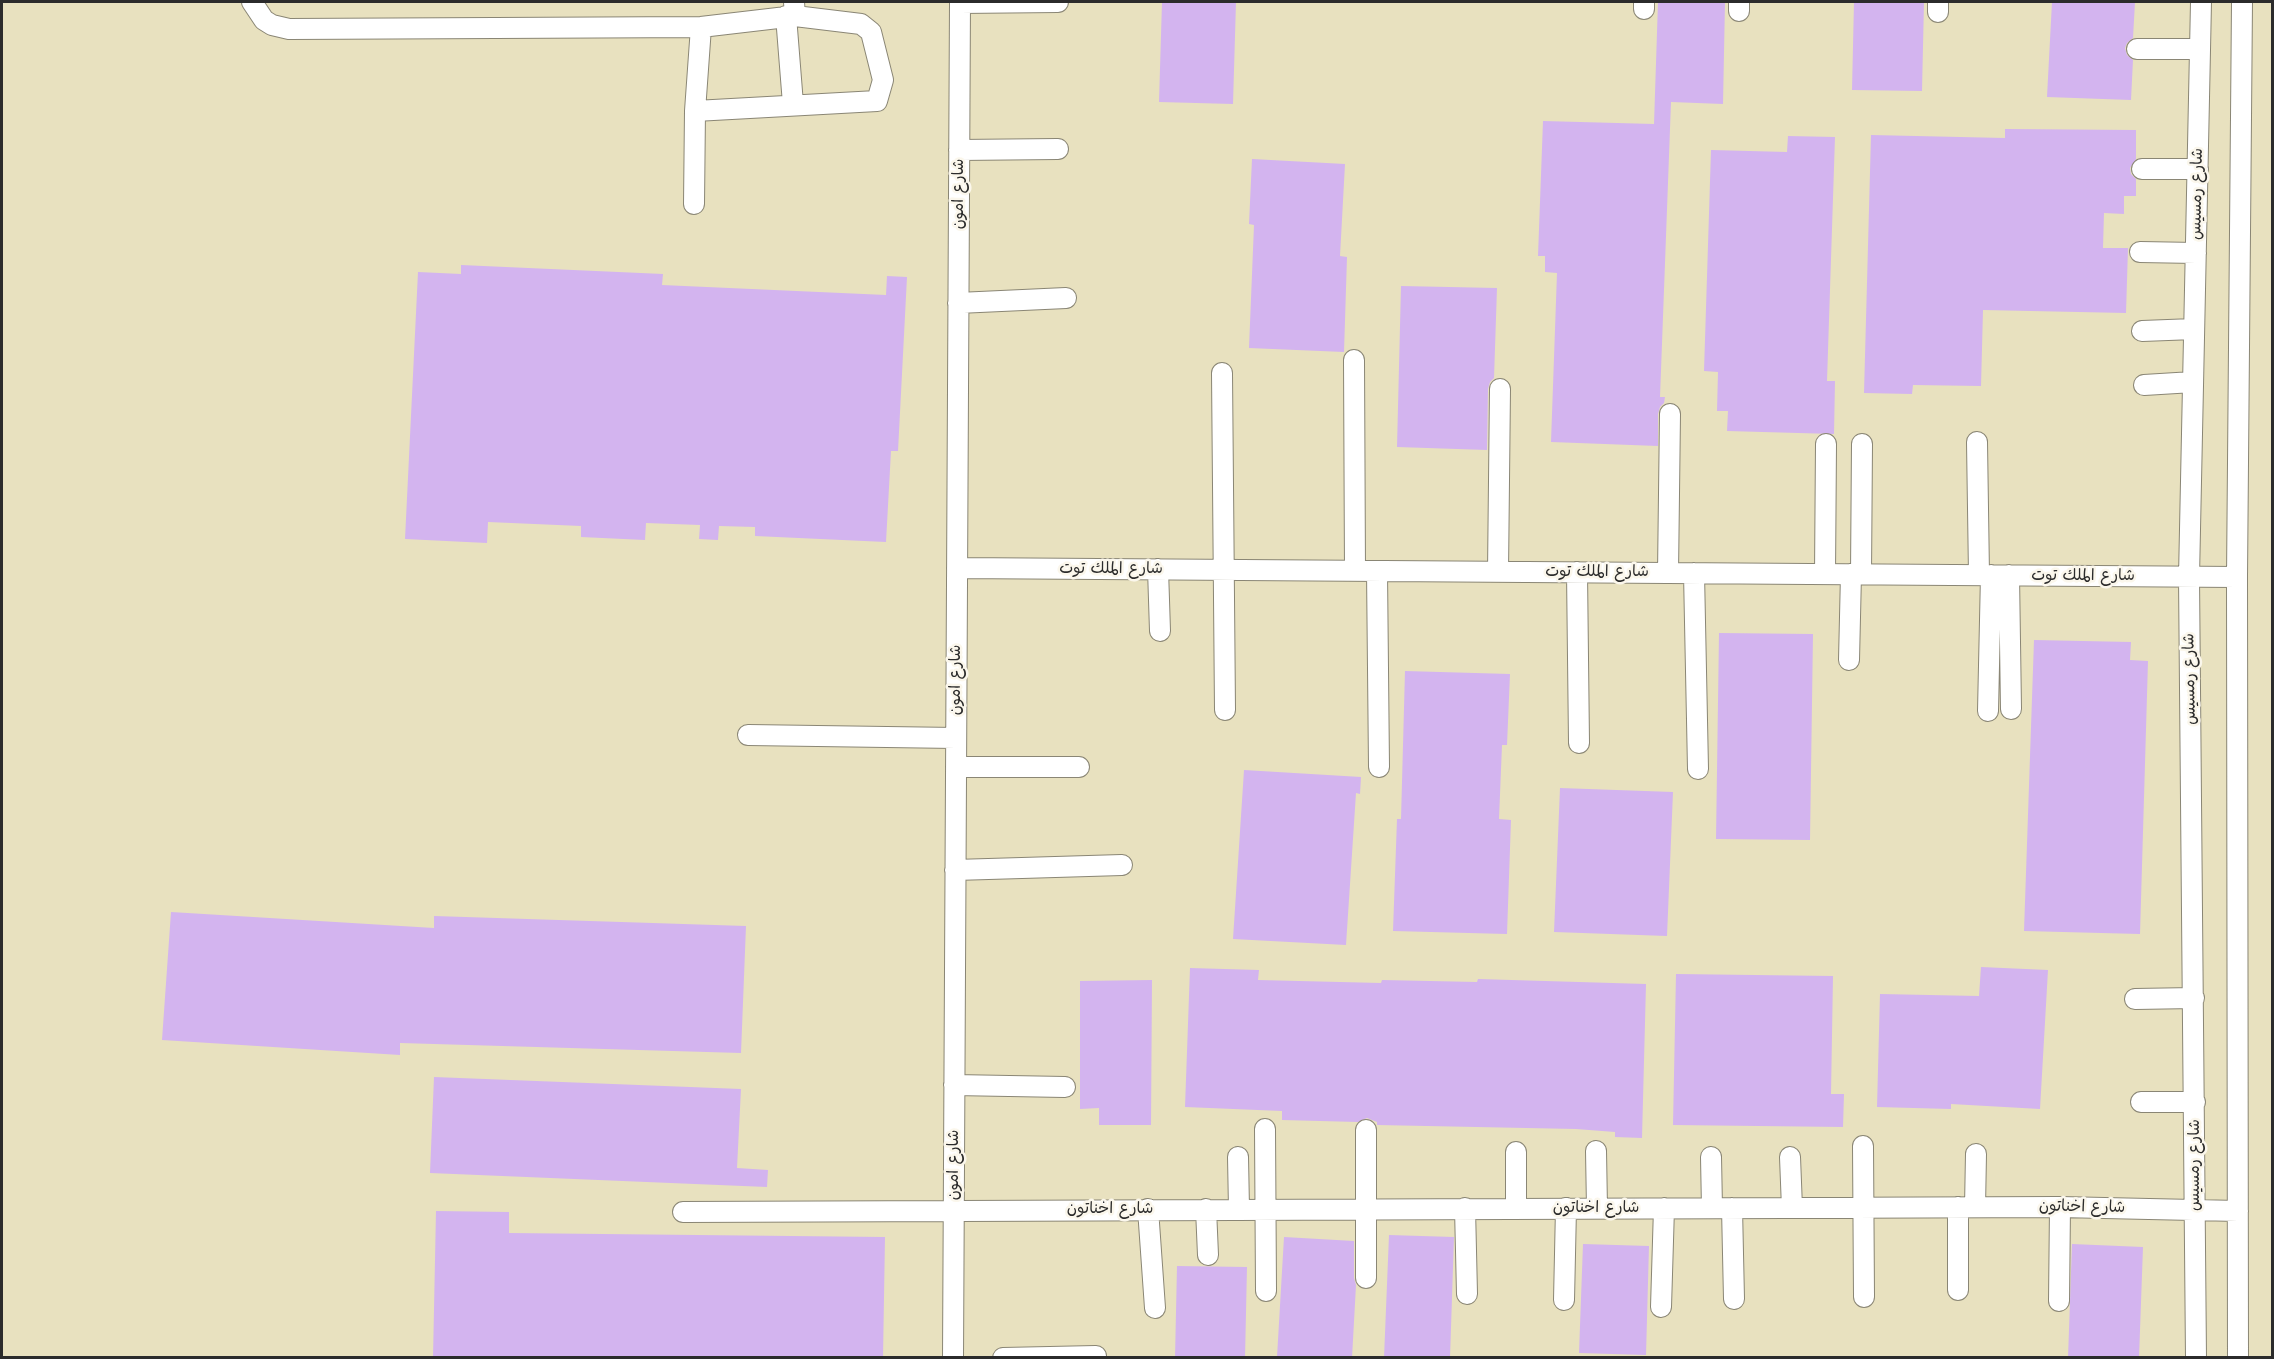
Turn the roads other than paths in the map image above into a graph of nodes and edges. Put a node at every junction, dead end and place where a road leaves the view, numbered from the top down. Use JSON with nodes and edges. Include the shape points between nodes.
{"nodes":[{"id":1,"x":252,"y":2,"type":"edge"},
{"id":2,"x":960,"y":2,"type":"edge"},
{"id":3,"x":1058,"y":2,"type":"edge"},
{"id":4,"x":2201,"y":2,"type":"edge"},
{"id":5,"x":2242,"y":2,"type":"edge"},
{"id":6,"x":792,"y":11,"type":"edge"},
{"id":7,"x":701,"y":27,"type":"junction"},
{"id":8,"x":2200,"y":48,"type":"junction"},
{"id":9,"x":2137,"y":49,"type":"dead end"},
{"id":10,"x":793,"y":104,"type":"junction"},
{"id":11,"x":695,"y":111,"type":"junction"},
{"id":12,"x":1058,"y":149,"type":"dead end"},
{"id":13,"x":959,"y":150,"type":"junction"},
{"id":14,"x":2142,"y":169,"type":"dead end"},
{"id":15,"x":2198,"y":169,"type":"junction"},
{"id":16,"x":694,"y":204,"type":"dead end"},
{"id":17,"x":2140,"y":252,"type":"dead end"},
{"id":18,"x":2196,"y":253,"type":"junction"},
{"id":19,"x":1066,"y":298,"type":"dead end"},
{"id":20,"x":958,"y":303,"type":"junction"},
{"id":21,"x":2194,"y":329,"type":"junction"},
{"id":22,"x":2142,"y":331,"type":"dead end"},
{"id":23,"x":1354,"y":360,"type":"dead end"},
{"id":24,"x":1222,"y":373,"type":"dead end"},
{"id":25,"x":2193,"y":382,"type":"junction"},
{"id":26,"x":2144,"y":384,"type":"dead end"},
{"id":27,"x":1500,"y":389,"type":"dead end"},
{"id":28,"x":1670,"y":414,"type":"dead end"},
{"id":29,"x":1977,"y":442,"type":"dead end"},
{"id":30,"x":1826,"y":444,"type":"dead end"},
{"id":31,"x":1862,"y":444,"type":"dead end"},
{"id":32,"x":957,"y":568,"type":"junction"},
{"id":33,"x":1158,"y":569,"type":"junction"},
{"id":34,"x":1224,"y":570,"type":"junction"},
{"id":35,"x":1355,"y":571,"type":"junction"},
{"id":36,"x":1377,"y":571,"type":"junction"},
{"id":37,"x":1498,"y":572,"type":"junction"},
{"id":38,"x":1577,"y":572,"type":"junction"},
{"id":39,"x":1668,"y":573,"type":"junction"},
{"id":40,"x":1694,"y":573,"type":"junction"},
{"id":41,"x":1825,"y":574,"type":"junction"},
{"id":42,"x":1856,"y":574,"type":"junction"},
{"id":43,"x":1993,"y":575,"type":"junction"},
{"id":44,"x":2189,"y":577,"type":"junction"},
{"id":45,"x":2237,"y":577,"type":"junction"},
{"id":46,"x":1160,"y":631,"type":"dead end"},
{"id":47,"x":1849,"y":660,"type":"dead end"},
{"id":48,"x":2011,"y":709,"type":"dead end"},
{"id":49,"x":1225,"y":710,"type":"dead end"},
{"id":50,"x":1988,"y":711,"type":"dead end"},
{"id":51,"x":748,"y":735,"type":"dead end"},
{"id":52,"x":956,"y":738,"type":"junction"},
{"id":53,"x":1579,"y":743,"type":"dead end"},
{"id":54,"x":956,"y":767,"type":"junction"},
{"id":55,"x":1079,"y":767,"type":"dead end"},
{"id":56,"x":1379,"y":767,"type":"dead end"},
{"id":57,"x":1698,"y":769,"type":"dead end"},
{"id":58,"x":1122,"y":865,"type":"dead end"},
{"id":59,"x":955,"y":870,"type":"junction"},
{"id":60,"x":2193,"y":998,"type":"junction"},
{"id":61,"x":2135,"y":999,"type":"dead end"},
{"id":62,"x":954,"y":1085,"type":"junction"},
{"id":63,"x":1065,"y":1087,"type":"dead end"},
{"id":64,"x":2141,"y":1102,"type":"dead end"},
{"id":65,"x":2194,"y":1102,"type":"junction"},
{"id":66,"x":1265,"y":1129,"type":"dead end"},
{"id":67,"x":1366,"y":1130,"type":"dead end"},
{"id":68,"x":1863,"y":1146,"type":"dead end"},
{"id":69,"x":1596,"y":1151,"type":"dead end"},
{"id":70,"x":1516,"y":1152,"type":"dead end"},
{"id":71,"x":1976,"y":1154,"type":"dead end"},
{"id":72,"x":1790,"y":1156,"type":"dead end"},
{"id":73,"x":1238,"y":1157,"type":"dead end"},
{"id":74,"x":1711,"y":1157,"type":"dead end"},
{"id":75,"x":1863,"y":1207,"type":"junction"},
{"id":76,"x":1966,"y":1207,"type":"junction"},
{"id":77,"x":2060,"y":1207,"type":"junction"},
{"id":78,"x":1465,"y":1208,"type":"junction"},
{"id":79,"x":1516,"y":1208,"type":"junction"},
{"id":80,"x":1566,"y":1208,"type":"junction"},
{"id":81,"x":1597,"y":1208,"type":"junction"},
{"id":82,"x":1664,"y":1208,"type":"junction"},
{"id":83,"x":1712,"y":1208,"type":"junction"},
{"id":84,"x":1732,"y":1208,"type":"junction"},
{"id":85,"x":1792,"y":1208,"type":"junction"},
{"id":86,"x":1149,"y":1209,"type":"junction"},
{"id":87,"x":1206,"y":1209,"type":"junction"},
{"id":88,"x":1239,"y":1209,"type":"junction"},
{"id":89,"x":1265,"y":1209,"type":"junction"},
{"id":90,"x":1366,"y":1209,"type":"junction"},
{"id":91,"x":2196,"y":1209,"type":"junction"},
{"id":92,"x":954,"y":1210,"type":"junction"},
{"id":93,"x":2238,"y":1211,"type":"junction"},
{"id":94,"x":683,"y":1212,"type":"dead end"},
{"id":95,"x":1208,"y":1254,"type":"dead end"},
{"id":96,"x":1366,"y":1278,"type":"dead end"},
{"id":97,"x":1958,"y":1290,"type":"dead end"},
{"id":98,"x":1266,"y":1291,"type":"dead end"},
{"id":99,"x":1467,"y":1294,"type":"dead end"},
{"id":100,"x":1864,"y":1297,"type":"dead end"},
{"id":101,"x":1734,"y":1299,"type":"dead end"},
{"id":102,"x":1564,"y":1300,"type":"dead end"},
{"id":103,"x":2059,"y":1301,"type":"dead end"},
{"id":104,"x":1661,"y":1307,"type":"dead end"},
{"id":105,"x":1155,"y":1308,"type":"dead end"},
{"id":106,"x":1096,"y":1356,"type":"dead end"},
{"id":107,"x":953,"y":1358,"type":"edge"},
{"id":108,"x":1003,"y":1358,"type":"edge"},
{"id":109,"x":2196,"y":1358,"type":"edge"},
{"id":110,"x":2238,"y":1358,"type":"edge"}],
"edges":[{"from":1,"to":7,"type":"street","via":[[264,20],[289,29]]},
{"from":2,"to":3,"type":"street"},
{"from":2,"to":13,"type":"street","name":"شارع امون"},
{"from":4,"to":8,"type":"street","name":"شارع رمسيس"},
{"from":5,"to":45,"type":"street"},
{"from":6,"to":7,"type":"street"},
{"from":6,"to":10,"type":"street"},
{"from":6,"to":10,"type":"street","via":[[861,24],[871,32],[883,80],[877,101]]},
{"from":7,"to":11,"type":"street"},
{"from":8,"to":9,"type":"street"},
{"from":8,"to":15,"type":"street","name":"شارع رمسيس"},
{"from":10,"to":11,"type":"street"},
{"from":11,"to":16,"type":"street"},
{"from":12,"to":13,"type":"street"},
{"from":13,"to":20,"type":"street","name":"شارع امون"},
{"from":14,"to":15,"type":"street"},
{"from":15,"to":18,"type":"street","name":"شارع رمسيس"},
{"from":17,"to":18,"type":"street"},
{"from":18,"to":21,"type":"street","name":"شارع رمسيس"},
{"from":19,"to":20,"type":"street"},
{"from":20,"to":32,"type":"street","name":"شارع امون"},
{"from":21,"to":22,"type":"street"},
{"from":21,"to":25,"type":"street","name":"شارع رمسيس"},
{"from":23,"to":35,"type":"street"},
{"from":24,"to":34,"type":"street"},
{"from":25,"to":26,"type":"street"},
{"from":25,"to":44,"type":"street","name":"شارع رمسيس"},
{"from":27,"to":37,"type":"street"},
{"from":28,"to":39,"type":"street"},
{"from":29,"to":43,"type":"street"},
{"from":30,"to":41,"type":"street"},
{"from":31,"to":42,"type":"street"},
{"from":32,"to":33,"type":"street","name":"شارع الملك توت"},
{"from":32,"to":52,"type":"street","name":"شارع امون"},
{"from":33,"to":34,"type":"street","name":"شارع الملك توت"},
{"from":33,"to":46,"type":"street"},
{"from":34,"to":35,"type":"street","name":"شارع الملك توت"},
{"from":34,"to":49,"type":"street"},
{"from":35,"to":36,"type":"street","name":"شارع الملك توت"},
{"from":36,"to":37,"type":"street","name":"شارع الملك توت"},
{"from":36,"to":56,"type":"street"},
{"from":37,"to":38,"type":"street","name":"شارع الملك توت"},
{"from":38,"to":39,"type":"street","name":"شارع الملك توت"},
{"from":38,"to":53,"type":"street"},
{"from":39,"to":40,"type":"street","name":"شارع الملك توت"},
{"from":40,"to":41,"type":"street","name":"شارع الملك توت"},
{"from":40,"to":57,"type":"street"},
{"from":41,"to":42,"type":"street","name":"شارع الملك توت"},
{"from":42,"to":43,"type":"street","name":"شارع الملك توت"},
{"from":42,"to":47,"type":"street"},
{"from":43,"to":44,"type":"street","name":"شارع الملك توت"},
{"from":43,"to":48,"type":"street"},
{"from":43,"to":50,"type":"street"},
{"from":44,"to":45,"type":"street","name":"شارع الملك توت"},
{"from":44,"to":60,"type":"street","name":"شارع رمسيس"},
{"from":45,"to":93,"type":"street"},
{"from":51,"to":52,"type":"street"},
{"from":52,"to":54,"type":"street","name":"شارع امون"},
{"from":54,"to":55,"type":"street"},
{"from":54,"to":59,"type":"street","name":"شارع امون"},
{"from":58,"to":59,"type":"street"},
{"from":59,"to":62,"type":"street","name":"شارع امون"},
{"from":60,"to":61,"type":"street"},
{"from":60,"to":65,"type":"street","name":"شارع رمسيس"},
{"from":62,"to":63,"type":"street"},
{"from":62,"to":92,"type":"street","name":"شارع امون"},
{"from":64,"to":65,"type":"street"},
{"from":65,"to":91,"type":"street","name":"شارع رمسيس"},
{"from":66,"to":89,"type":"street"},
{"from":67,"to":90,"type":"street"},
{"from":68,"to":75,"type":"street"},
{"from":69,"to":81,"type":"street"},
{"from":70,"to":79,"type":"street"},
{"from":71,"to":76,"type":"street"},
{"from":72,"to":85,"type":"street"},
{"from":73,"to":88,"type":"street"},
{"from":74,"to":83,"type":"street"},
{"from":75,"to":76,"type":"street","name":"شارع اخناتون"},
{"from":75,"to":85,"type":"street","name":"شارع اخناتون"},
{"from":75,"to":100,"type":"street"},
{"from":76,"to":77,"type":"street","name":"شارع اخناتون"},
{"from":76,"to":97,"type":"street"},
{"from":77,"to":91,"type":"street","name":"شارع اخناتون"},
{"from":77,"to":103,"type":"street"},
{"from":78,"to":79,"type":"street","name":"شارع اخناتون"},
{"from":78,"to":90,"type":"street","name":"شارع اخناتون"},
{"from":78,"to":99,"type":"street"},
{"from":79,"to":80,"type":"street","name":"شارع اخناتون"},
{"from":80,"to":81,"type":"street","name":"شارع اخناتون"},
{"from":80,"to":102,"type":"street"},
{"from":81,"to":82,"type":"street","name":"شارع اخناتون"},
{"from":82,"to":83,"type":"street","name":"شارع اخناتون"},
{"from":82,"to":104,"type":"street"},
{"from":83,"to":84,"type":"street","name":"شارع اخناتون"},
{"from":84,"to":85,"type":"street","name":"شارع اخناتون"},
{"from":84,"to":101,"type":"street"},
{"from":86,"to":87,"type":"street","name":"شارع اخناتون"},
{"from":86,"to":92,"type":"street","name":"شارع اخناتون"},
{"from":86,"to":105,"type":"street"},
{"from":87,"to":88,"type":"street","name":"شارع اخناتون"},
{"from":87,"to":95,"type":"street"},
{"from":88,"to":89,"type":"street","name":"شارع اخناتون"},
{"from":89,"to":90,"type":"street","name":"شارع اخناتون"},
{"from":89,"to":98,"type":"street"},
{"from":90,"to":96,"type":"street"},
{"from":91,"to":93,"type":"street","name":"شارع اخناتون"},
{"from":91,"to":109,"type":"street","name":"شارع رمسيس"},
{"from":92,"to":94,"type":"street","name":"شارع اخناتون"},
{"from":92,"to":107,"type":"street","name":"شارع امون"},
{"from":93,"to":110,"type":"street"},
{"from":106,"to":108,"type":"street"}]}
